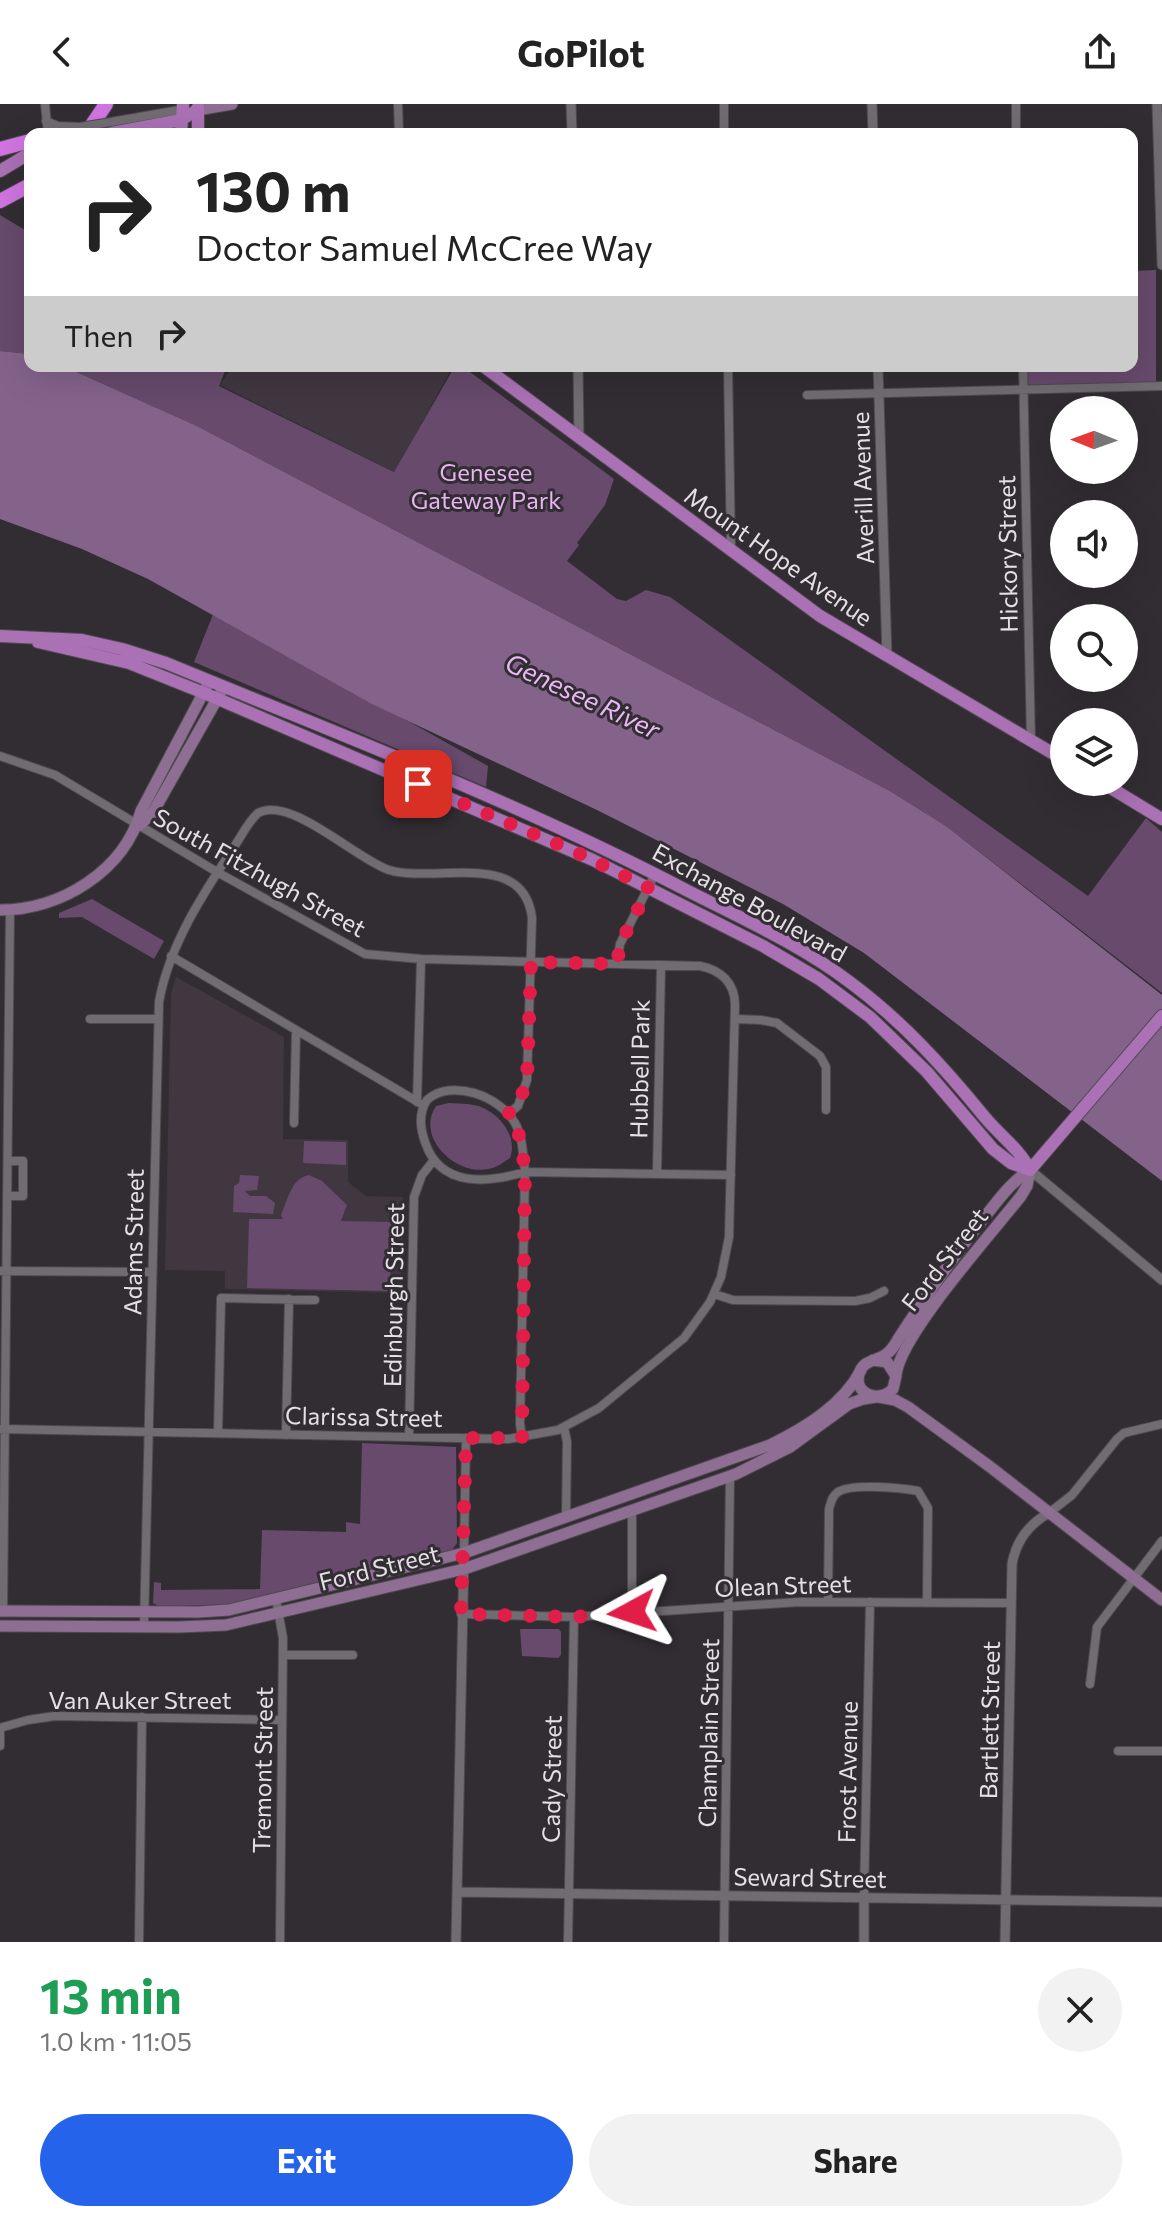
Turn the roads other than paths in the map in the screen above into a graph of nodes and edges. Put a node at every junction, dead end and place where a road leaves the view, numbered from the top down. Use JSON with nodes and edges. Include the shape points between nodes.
{"nodes":[{"id":1,"x":45,"y":104,"type":"edge"},
{"id":2,"x":106,"y":104,"type":"edge"},
{"id":3,"x":232,"y":104,"type":"edge"},
{"id":4,"x":398,"y":104,"type":"edge"},
{"id":5,"x":571,"y":104,"type":"edge"},
{"id":6,"x":724,"y":104,"type":"edge"},
{"id":7,"x":872,"y":104,"type":"edge"},
{"id":8,"x":1016,"y":104,"type":"edge"},
{"id":9,"x":1157,"y":104,"type":"edge"},
{"id":10,"x":198,"y":107,"type":"edge"},
{"id":11,"x":182,"y":111,"type":"edge"},
{"id":12,"x":46,"y":121,"type":"junction"},
{"id":13,"x":47,"y":128,"type":"edge"},
{"id":14,"x":70,"y":128,"type":"edge"},
{"id":15,"x":85,"y":128,"type":"edge"},
{"id":16,"x":108,"y":128,"type":"edge"},
{"id":17,"x":198,"y":128,"type":"edge"},
{"id":18,"x":399,"y":128,"type":"edge"},
{"id":19,"x":572,"y":128,"type":"edge"},
{"id":20,"x":724,"y":128,"type":"edge"},
{"id":21,"x":873,"y":128,"type":"edge"},
{"id":22,"x":1016,"y":128,"type":"edge"},
{"id":23,"x":24,"y":143,"type":"edge"},
{"id":24,"x":0,"y":149,"type":"edge"},
{"id":25,"x":24,"y":157,"type":"edge"},
{"id":26,"x":0,"y":171,"type":"edge"},
{"id":27,"x":24,"y":188,"type":"edge"},
{"id":28,"x":0,"y":201,"type":"edge"},
{"id":29,"x":1162,"y":265,"type":"edge"},
{"id":30,"x":491,"y":372,"type":"edge"},
{"id":31,"x":578,"y":372,"type":"edge"},
{"id":32,"x":728,"y":372,"type":"edge"},
{"id":33,"x":878,"y":372,"type":"edge"},
{"id":34,"x":1023,"y":372,"type":"edge"},
{"id":35,"x":1162,"y":386,"type":"edge"},
{"id":36,"x":1023,"y":390,"type":"junction"},
{"id":37,"x":879,"y":393,"type":"junction"},
{"id":38,"x":807,"y":395,"type":"dead end"},
{"id":39,"x":579,"y":439,"type":"junction"},
{"id":40,"x":731,"y":551,"type":"junction"},
{"id":41,"x":0,"y":636,"type":"edge"},
{"id":42,"x":887,"y":656,"type":"junction"},
{"id":43,"x":206,"y":687,"type":"junction"},
{"id":44,"x":221,"y":693,"type":"junction"},
{"id":45,"x":1031,"y":741,"type":"junction"},
{"id":46,"x":1050,"y":752,"type":"edge"},
{"id":47,"x":0,"y":756,"type":"edge"},
{"id":48,"x":1124,"y":796,"type":"edge"},
{"id":49,"x":1162,"y":819,"type":"edge"},
{"id":50,"x":138,"y":826,"type":"junction"},
{"id":51,"x":217,"y":872,"type":"junction"},
{"id":52,"x":655,"y":874,"type":"junction"},
{"id":53,"x":649,"y":888,"type":"junction"},
{"id":54,"x":5,"y":910,"type":"edge"},
{"id":55,"x":171,"y":956,"type":"junction"},
{"id":56,"x":421,"y":959,"type":"junction"},
{"id":57,"x":531,"y":962,"type":"junction"},
{"id":58,"x":617,"y":964,"type":"junction"},
{"id":59,"x":661,"y":965,"type":"junction"},
{"id":60,"x":1162,"y":1016,"type":"edge"},
{"id":61,"x":90,"y":1019,"type":"dead end"},
{"id":62,"x":157,"y":1019,"type":"junction"},
{"id":63,"x":735,"y":1019,"type":"junction"},
{"id":64,"x":296,"y":1031,"type":"junction"},
{"id":65,"x":4,"y":1085,"type":"edge"},
{"id":66,"x":420,"y":1103,"type":"junction"},
{"id":67,"x":826,"y":1110,"type":"dead end"},
{"id":68,"x":508,"y":1114,"type":"junction"},
{"id":69,"x":294,"y":1123,"type":"dead end"},
{"id":70,"x":434,"y":1160,"type":"junction"},
{"id":71,"x":8,"y":1161,"type":"junction"},
{"id":72,"x":1030,"y":1170,"type":"junction"},
{"id":73,"x":525,"y":1172,"type":"junction"},
{"id":74,"x":657,"y":1174,"type":"junction"},
{"id":75,"x":731,"y":1175,"type":"junction"},
{"id":76,"x":5,"y":1190,"type":"edge"},
{"id":77,"x":4,"y":1271,"type":"edge"},
{"id":78,"x":152,"y":1272,"type":"junction"},
{"id":79,"x":1162,"y":1280,"type":"edge"},
{"id":80,"x":884,"y":1291,"type":"dead end"},
{"id":81,"x":714,"y":1294,"type":"junction"},
{"id":82,"x":289,"y":1299,"type":"junction"},
{"id":83,"x":315,"y":1300,"type":"dead end"},
{"id":84,"x":3,"y":1323,"type":"edge"},
{"id":85,"x":873,"y":1360,"type":"junction"},
{"id":86,"x":861,"y":1370,"type":"junction"},
{"id":87,"x":896,"y":1378,"type":"junction"},
{"id":88,"x":877,"y":1397,"type":"junction"},
{"id":89,"x":1162,"y":1424,"type":"edge"},
{"id":90,"x":564,"y":1427,"type":"junction"},
{"id":91,"x":3,"y":1429,"type":"edge"},
{"id":92,"x":149,"y":1432,"type":"junction"},
{"id":93,"x":218,"y":1433,"type":"junction"},
{"id":94,"x":286,"y":1435,"type":"junction"},
{"id":95,"x":409,"y":1437,"type":"junction"},
{"id":96,"x":466,"y":1438,"type":"junction"},
{"id":97,"x":522,"y":1438,"type":"junction"},
{"id":98,"x":989,"y":1466,"type":"junction"},
{"id":99,"x":730,"y":1477,"type":"junction"},
{"id":100,"x":632,"y":1511,"type":"junction"},
{"id":101,"x":1049,"y":1513,"type":"junction"},
{"id":102,"x":566,"y":1518,"type":"junction"},
{"id":103,"x":1162,"y":1541,"type":"edge"},
{"id":104,"x":464,"y":1553,"type":"junction"},
{"id":105,"x":464,"y":1569,"type":"junction"},
{"id":106,"x":1133,"y":1577,"type":"junction"},
{"id":107,"x":276,"y":1599,"type":"junction"},
{"id":108,"x":1162,"y":1600,"type":"edge"},
{"id":109,"x":828,"y":1601,"type":"junction"},
{"id":110,"x":870,"y":1602,"type":"junction"},
{"id":111,"x":927,"y":1603,"type":"junction"},
{"id":112,"x":1010,"y":1603,"type":"junction"},
{"id":113,"x":730,"y":1606,"type":"junction"},
{"id":114,"x":1,"y":1611,"type":"edge"},
{"id":115,"x":145,"y":1612,"type":"junction"},
{"id":116,"x":632,"y":1612,"type":"junction"},
{"id":117,"x":279,"y":1614,"type":"junction"},
{"id":118,"x":461,"y":1614,"type":"junction"},
{"id":119,"x":574,"y":1617,"type":"junction"},
{"id":120,"x":0,"y":1626,"type":"edge"},
{"id":121,"x":144,"y":1627,"type":"junction"},
{"id":122,"x":283,"y":1655,"type":"junction"},
{"id":123,"x":353,"y":1655,"type":"dead end"},
{"id":124,"x":1090,"y":1684,"type":"dead end"},
{"id":125,"x":142,"y":1717,"type":"junction"},
{"id":126,"x":281,"y":1720,"type":"junction"},
{"id":127,"x":0,"y":1728,"type":"edge"},
{"id":128,"x":0,"y":1746,"type":"edge"},
{"id":129,"x":1118,"y":1751,"type":"dead end"},
{"id":130,"x":1162,"y":1751,"type":"edge"},
{"id":131,"x":457,"y":1892,"type":"junction"},
{"id":132,"x":568,"y":1894,"type":"junction"},
{"id":133,"x":725,"y":1896,"type":"junction"},
{"id":134,"x":864,"y":1898,"type":"junction"},
{"id":135,"x":1006,"y":1900,"type":"junction"},
{"id":136,"x":1162,"y":1902,"type":"edge"},
{"id":137,"x":139,"y":1942,"type":"edge"},
{"id":138,"x":280,"y":1942,"type":"edge"},
{"id":139,"x":456,"y":1942,"type":"edge"},
{"id":140,"x":568,"y":1942,"type":"edge"},
{"id":141,"x":724,"y":1942,"type":"edge"},
{"id":142,"x":864,"y":1942,"type":"edge"},
{"id":143,"x":1005,"y":1942,"type":"edge"}],
"edges":[{"from":1,"to":12,"type":"street"},
{"from":2,"to":15,"type":"highway"},
{"from":3,"to":10,"type":"main road"},
{"from":4,"to":18,"type":"street"},
{"from":5,"to":19,"type":"street"},
{"from":6,"to":20,"type":"street"},
{"from":7,"to":21,"type":"street"},
{"from":8,"to":22,"type":"street"},
{"from":9,"to":29,"type":"street"},
{"from":10,"to":11,"type":"main road"},
{"from":10,"to":17,"type":"main road"},
{"from":11,"to":16,"type":"main road"},
{"from":12,"to":13,"type":"street"},
{"from":12,"to":14,"type":"street"},
{"from":23,"to":24,"type":"highway"},
{"from":25,"to":26,"type":"main road"},
{"from":27,"to":28,"type":"highway"},
{"from":30,"to":39,"type":"main road","name":"Mount Hope Avenue"},
{"from":31,"to":39,"type":"street"},
{"from":32,"to":40,"type":"street"},
{"from":33,"to":37,"type":"street","name":"Averill Avenue"},
{"from":34,"to":36,"type":"street","name":"Hickory Street"},
{"from":35,"to":36,"type":"street"},
{"from":36,"to":37,"type":"street"},
{"from":36,"to":45,"type":"street","name":"Hickory Street"},
{"from":37,"to":38,"type":"street"},
{"from":37,"to":42,"type":"street","name":"Averill Avenue"},
{"from":39,"to":40,"type":"main road","name":"Mount Hope Avenue"},
{"from":40,"to":42,"type":"main road","name":"Mount Hope Avenue","via":[[820,616]]},
{"from":41,"to":43,"type":"main road","name":"Exchange Boulevard","via":[[104,644],[147,657]]},
{"from":42,"to":45,"type":"main road","name":"Mount Hope Avenue"},
{"from":43,"to":44,"type":"main road","name":"Exchange Boulevard"},
{"from":43,"to":50,"type":"main road"},
{"from":44,"to":50,"type":"main road","via":[[152,814]]},
{"from":44,"to":52,"type":"main road","name":"Exchange Boulevard","via":[[557,827]]},
{"from":44,"to":53,"type":"main road","name":"Exchange Boulevard"},
{"from":45,"to":46,"type":"main road","name":"Mount Hope Avenue"},
{"from":47,"to":50,"type":"street","name":"South Fitzhugh Street","via":[[55,775]]},
{"from":48,"to":49,"type":"main road"},
{"from":50,"to":51,"type":"street","name":"South Fitzhugh Street"},
{"from":50,"to":54,"type":"main road","via":[[116,857],[81,888],[44,903]]},
{"from":51,"to":55,"type":"street","name":"Adams Street"},
{"from":51,"to":56,"type":"street","name":"South Fitzhugh Street","via":[[354,950],[376,957]]},
{"from":51,"to":57,"type":"street","name":"Adams Street","via":[[253,817],[263,810],[282,810],[388,870],[492,875],[510,881],[531,908]]},
{"from":52,"to":53,"type":"street"},
{"from":52,"to":72,"type":"main road","name":"Exchange Boulevard","via":[[786,941],[865,993],[936,1058]]},
{"from":53,"to":58,"type":"street","via":[[620,944]]},
{"from":53,"to":72,"type":"main road","name":"Exchange Boulevard","via":[[832,988],[905,1049],[1003,1158]]},
{"from":54,"to":65,"type":"street"},
{"from":55,"to":62,"type":"street","name":"Adams Street"},
{"from":55,"to":64,"type":"street"},
{"from":56,"to":57,"type":"street","name":"South Fitzhugh Street"},
{"from":56,"to":66,"type":"street"},
{"from":57,"to":58,"type":"street","name":"South Fitzhugh Street"},
{"from":57,"to":68,"type":"street","name":"Adams Street","via":[[527,1080],[518,1106]]},
{"from":58,"to":59,"type":"street","name":"South Fitzhugh Street"},
{"from":59,"to":63,"type":"street","name":"Clarissa Street","via":[[706,967],[722,974],[735,994]]},
{"from":59,"to":74,"type":"street","name":"Hubbell Park"},
{"from":60,"to":72,"type":"main road","name":"Ford Street"},
{"from":61,"to":62,"type":"street"},
{"from":62,"to":78,"type":"street","name":"Adams Street"},
{"from":63,"to":67,"type":"street","via":[[777,1023],[820,1056],[826,1067]]},
{"from":63,"to":75,"type":"street","name":"Clarissa Street"},
{"from":64,"to":66,"type":"street"},
{"from":64,"to":69,"type":"street"},
{"from":65,"to":71,"type":"street"},
{"from":66,"to":68,"type":"street","via":[[440,1091],[456,1090],[485,1097]]},
{"from":66,"to":70,"type":"street","via":[[423,1136]]},
{"from":68,"to":73,"type":"street","via":[[520,1136]]},
{"from":70,"to":73,"type":"street","via":[[471,1180]]},
{"from":70,"to":95,"type":"street","name":"Edinburgh Street","via":[[414,1197]]},
{"from":71,"to":76,"type":"street"},
{"from":71,"to":76,"type":"street","via":[[23,1161],[23,1196]]},
{"from":72,"to":79,"type":"street"},
{"from":72,"to":85,"type":"main road","name":"Ford Street","via":[[1009,1187],[940,1274],[891,1351]]},
{"from":72,"to":87,"type":"main road","name":"Ford Street","via":[[1024,1193],[911,1338],[899,1358]]},
{"from":73,"to":74,"type":"street"},
{"from":73,"to":97,"type":"street"},
{"from":74,"to":75,"type":"street"},
{"from":75,"to":81,"type":"street","name":"Clarissa Street","via":[[728,1248]]},
{"from":76,"to":77,"type":"street"},
{"from":77,"to":78,"type":"street"},
{"from":77,"to":84,"type":"street"},
{"from":78,"to":92,"type":"street","name":"Adams Street"},
{"from":80,"to":81,"type":"street","via":[[855,1301],[733,1300]]},
{"from":81,"to":90,"type":"street","name":"Clarissa Street","via":[[684,1338],[606,1403]]},
{"from":82,"to":83,"type":"street"},
{"from":82,"to":93,"type":"street","via":[[221,1298]]},
{"from":82,"to":94,"type":"street"},
{"from":84,"to":91,"type":"street"},
{"from":85,"to":86,"type":"main road"},
{"from":85,"to":87,"type":"main road","via":[[887,1362]]},
{"from":86,"to":88,"type":"main road","via":[[862,1390]]},
{"from":86,"to":102,"type":"main road","name":"Ford Street","via":[[842,1397],[780,1440]]},
{"from":87,"to":88,"type":"main road","via":[[891,1392]]},
{"from":87,"to":98,"type":"main road","via":[[904,1395]]},
{"from":88,"to":98,"type":"main road","via":[[904,1404]]},
{"from":88,"to":99,"type":"main road","name":"Ford Street","via":[[849,1404],[790,1447]]},
{"from":89,"to":101,"type":"street","via":[[1124,1433],[1072,1495]]},
{"from":90,"to":97,"type":"street","name":"Clarissa Street"},
{"from":90,"to":102,"type":"street"},
{"from":91,"to":92,"type":"street","name":"Clarissa Street"},
{"from":91,"to":114,"type":"street"},
{"from":92,"to":93,"type":"street","name":"Clarissa Street"},
{"from":92,"to":115,"type":"street","name":"Adams Street"},
{"from":93,"to":94,"type":"street","name":"Clarissa Street"},
{"from":94,"to":95,"type":"street","name":"Clarissa Street"},
{"from":95,"to":96,"type":"street","name":"Clarissa Street"},
{"from":96,"to":97,"type":"street","name":"Clarissa Street"},
{"from":96,"to":104,"type":"street"},
{"from":98,"to":101,"type":"main road"},
{"from":99,"to":100,"type":"main road","name":"Ford Street"},
{"from":99,"to":113,"type":"street","name":"Champlain Street"},
{"from":100,"to":105,"type":"main road","name":"Ford Street"},
{"from":100,"to":116,"type":"street"},
{"from":101,"to":106,"type":"main road"},
{"from":101,"to":112,"type":"street","name":"Bartlett Street","via":[[1016,1548]]},
{"from":102,"to":104,"type":"main road","name":"Ford Street"},
{"from":103,"to":106,"type":"street"},
{"from":104,"to":105,"type":"street"},
{"from":104,"to":107,"type":"main road","name":"Ford Street"},
{"from":105,"to":117,"type":"main road","name":"Ford Street"},
{"from":105,"to":118,"type":"street"},
{"from":106,"to":108,"type":"main road"},
{"from":106,"to":124,"type":"street","via":[[1097,1627]]},
{"from":107,"to":115,"type":"main road","name":"Ford Street","via":[[214,1611]]},
{"from":107,"to":117,"type":"street","name":"Tremont Street"},
{"from":109,"to":110,"type":"street","name":"Olean Street"},
{"from":109,"to":111,"type":"street","via":[[832,1498],[851,1488],[907,1489],[918,1491],[928,1508]]},
{"from":109,"to":113,"type":"street","name":"Olean Street"},
{"from":110,"to":111,"type":"street","name":"Olean Street"},
{"from":110,"to":134,"type":"street","name":"Frost Avenue"},
{"from":111,"to":112,"type":"street","name":"Olean Street"},
{"from":112,"to":135,"type":"street","name":"Bartlett Street"},
{"from":113,"to":116,"type":"street","name":"Olean Street"},
{"from":113,"to":133,"type":"street","name":"Champlain Street"},
{"from":114,"to":115,"type":"main road","name":"Ford Street"},
{"from":115,"to":121,"type":"street","name":"Adams Street"},
{"from":116,"to":119,"type":"street","name":"Olean Street"},
{"from":117,"to":121,"type":"main road","name":"Ford Street","via":[[210,1626]]},
{"from":117,"to":122,"type":"street","name":"Tremont Street"},
{"from":118,"to":119,"type":"street","name":"Olean Street"},
{"from":118,"to":131,"type":"street"},
{"from":119,"to":132,"type":"street","name":"Cady Street"},
{"from":120,"to":121,"type":"main road","name":"Ford Street"},
{"from":122,"to":123,"type":"street"},
{"from":122,"to":126,"type":"street","name":"Tremont Street"},
{"from":125,"to":126,"type":"street","name":"Van Auker Street"},
{"from":125,"to":127,"type":"street","name":"Van Auker Street","via":[[44,1717]]},
{"from":125,"to":137,"type":"street"},
{"from":126,"to":138,"type":"street","name":"Tremont Street"},
{"from":127,"to":128,"type":"street"},
{"from":129,"to":130,"type":"street"},
{"from":131,"to":132,"type":"street","name":"Seward Street"},
{"from":131,"to":139,"type":"street"},
{"from":132,"to":133,"type":"street","name":"Seward Street"},
{"from":132,"to":140,"type":"street","name":"Cady Street"},
{"from":133,"to":134,"type":"street","name":"Seward Street"},
{"from":133,"to":141,"type":"street","name":"Champlain Street"},
{"from":134,"to":135,"type":"street","name":"Seward Street"},
{"from":134,"to":142,"type":"street","name":"Frost Avenue"},
{"from":135,"to":136,"type":"street","name":"Seward Street"},
{"from":135,"to":143,"type":"street","name":"Bartlett Street"}]}
